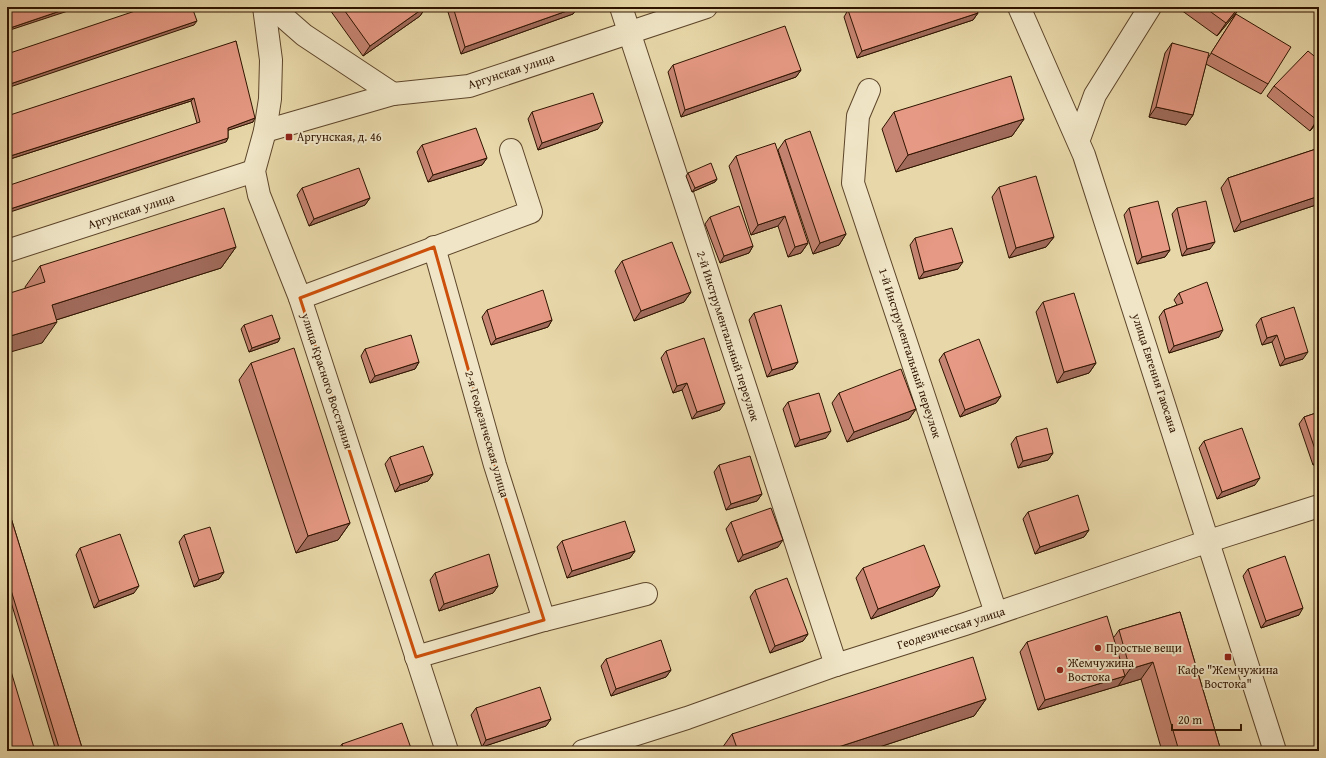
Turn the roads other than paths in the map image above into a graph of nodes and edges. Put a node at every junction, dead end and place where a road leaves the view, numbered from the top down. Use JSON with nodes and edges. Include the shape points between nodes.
{"nodes":[{"id":1,"x":264,"y":7,"type":"edge"},
{"id":2,"x":272,"y":7,"type":"edge"},
{"id":3,"x":621,"y":7,"type":"edge"},
{"id":4,"x":706,"y":7,"type":"edge"},
{"id":5,"x":1019,"y":7,"type":"edge"},
{"id":6,"x":1150,"y":7,"type":"edge"},
{"id":7,"x":629,"y":33,"type":"junction"},
{"id":8,"x":869,"y":90,"type":"dead end"},
{"id":9,"x":393,"y":94,"type":"junction"},
{"id":10,"x":265,"y":131,"type":"junction"},
{"id":11,"x":1079,"y":139,"type":"junction"},
{"id":12,"x":511,"y":150,"type":"dead end"},
{"id":13,"x":254,"y":171,"type":"junction"},
{"id":14,"x":434,"y":247,"type":"junction"},
{"id":15,"x":7,"y":251,"type":"edge"},
{"id":16,"x":300,"y":298,"type":"junction"},
{"id":17,"x":1319,"y":506,"type":"edge"},
{"id":18,"x":1209,"y":541,"type":"junction"},
{"id":19,"x":646,"y":594,"type":"dead end"},
{"id":20,"x":996,"y":613,"type":"junction"},
{"id":21,"x":544,"y":620,"type":"junction"},
{"id":22,"x":416,"y":657,"type":"junction"},
{"id":23,"x":836,"y":665,"type":"junction"},
{"id":24,"x":447,"y":751,"type":"edge"},
{"id":25,"x":583,"y":751,"type":"edge"},
{"id":26,"x":1275,"y":751,"type":"edge"}],
"edges":[{"from":1,"to":10,"type":"street","name":"улица Красного Восстания","via":[[272,60]]},
{"from":2,"to":9,"type":"street","via":[[304,35]]},
{"from":3,"to":7,"type":"street","name":"2-й Инструментальный переулок"},
{"from":4,"to":7,"type":"street","name":"Аргунская улица"},
{"from":5,"to":11,"type":"street","name":"улица Евгения Гаюсана"},
{"from":6,"to":11,"type":"street","via":[[1095,95]]},
{"from":7,"to":9,"type":"street","name":"Аргунская улица","via":[[469,86]]},
{"from":7,"to":23,"type":"street","name":"2-й Инструментальный переулок"},
{"from":8,"to":20,"type":"street","name":"1-й Инструментальный переулок","via":[[858,116],[853,183]]},
{"from":9,"to":10,"type":"street","name":"Аргунская улица"},
{"from":10,"to":13,"type":"street","name":"улица Красного Восстания"},
{"from":11,"to":18,"type":"street","name":"улица Евгения Гаюсана"},
{"from":12,"to":14,"type":"street","via":[[531,212]]},
{"from":13,"to":15,"type":"street","name":"Аргунская улица"},
{"from":13,"to":16,"type":"street","name":"улица Красного Восстания","via":[[259,195]]},
{"from":14,"to":16,"type":"street"},
{"from":14,"to":21,"type":"street","name":"2-я Геодезическая улица","via":[[495,465]]},
{"from":16,"to":22,"type":"street","name":"улица Красного Восстания"},
{"from":17,"to":18,"type":"street","name":"Геодезическая улица"},
{"from":18,"to":20,"type":"street","name":"Геодезическая улица"},
{"from":18,"to":26,"type":"street","name":"улица Евгения Гаюсана"},
{"from":19,"to":21,"type":"street"},
{"from":20,"to":23,"type":"street","name":"Геодезическая улица"},
{"from":21,"to":22,"type":"street"},
{"from":22,"to":24,"type":"street","name":"улица Красного Восстания"},
{"from":23,"to":25,"type":"street","name":"Геодезическая улица","via":[[687,718]]}]}
